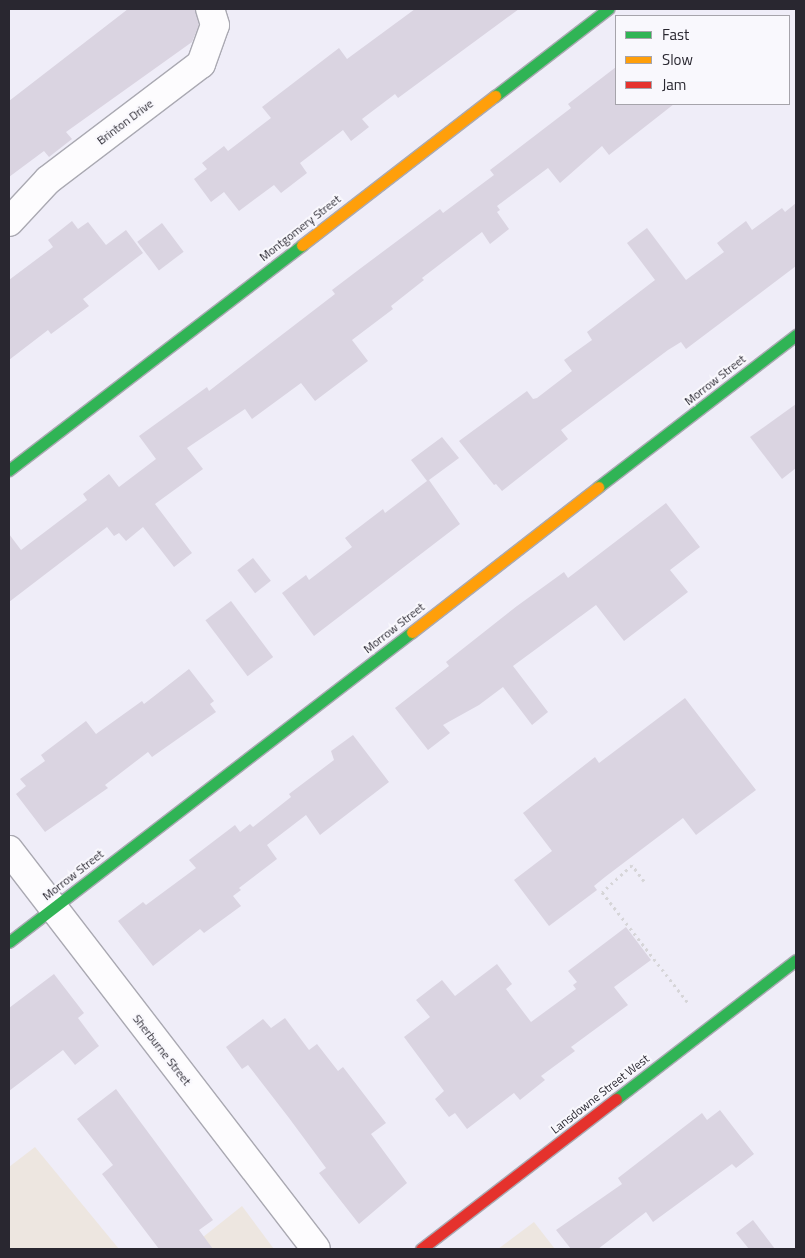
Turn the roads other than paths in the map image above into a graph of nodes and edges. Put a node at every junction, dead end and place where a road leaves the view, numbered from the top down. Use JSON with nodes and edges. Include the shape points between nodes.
{"nodes":[{"id":1,"x":210,"y":9,"type":"edge"},
{"id":2,"x":608,"y":9,"type":"edge"},
{"id":3,"x":9,"y":222,"type":"edge"},
{"id":4,"x":796,"y":335,"type":"edge"},
{"id":5,"x":9,"y":470,"type":"edge"},
{"id":6,"x":9,"y":850,"type":"edge"},
{"id":7,"x":53,"y":908,"type":"junction"},
{"id":8,"x":9,"y":942,"type":"edge"},
{"id":9,"x":796,"y":960,"type":"edge"},
{"id":10,"x":316,"y":1249,"type":"edge"},
{"id":11,"x":421,"y":1249,"type":"edge"}],
"edges":[{"from":1,"to":3,"type":"street","name":"Brinton Drive","via":[[215,25],[201,64],[48,180]]},
{"from":2,"to":5,"type":"street","name":"Montgomery Street"},
{"from":4,"to":7,"type":"street","name":"Morrow Street"},
{"from":6,"to":7,"type":"street","name":"Sherburne Street"},
{"from":7,"to":8,"type":"street","name":"Morrow Street"},
{"from":7,"to":10,"type":"street","name":"Sherburne Street"},
{"from":9,"to":11,"type":"street","name":"Lansdowne Street West"}]}
